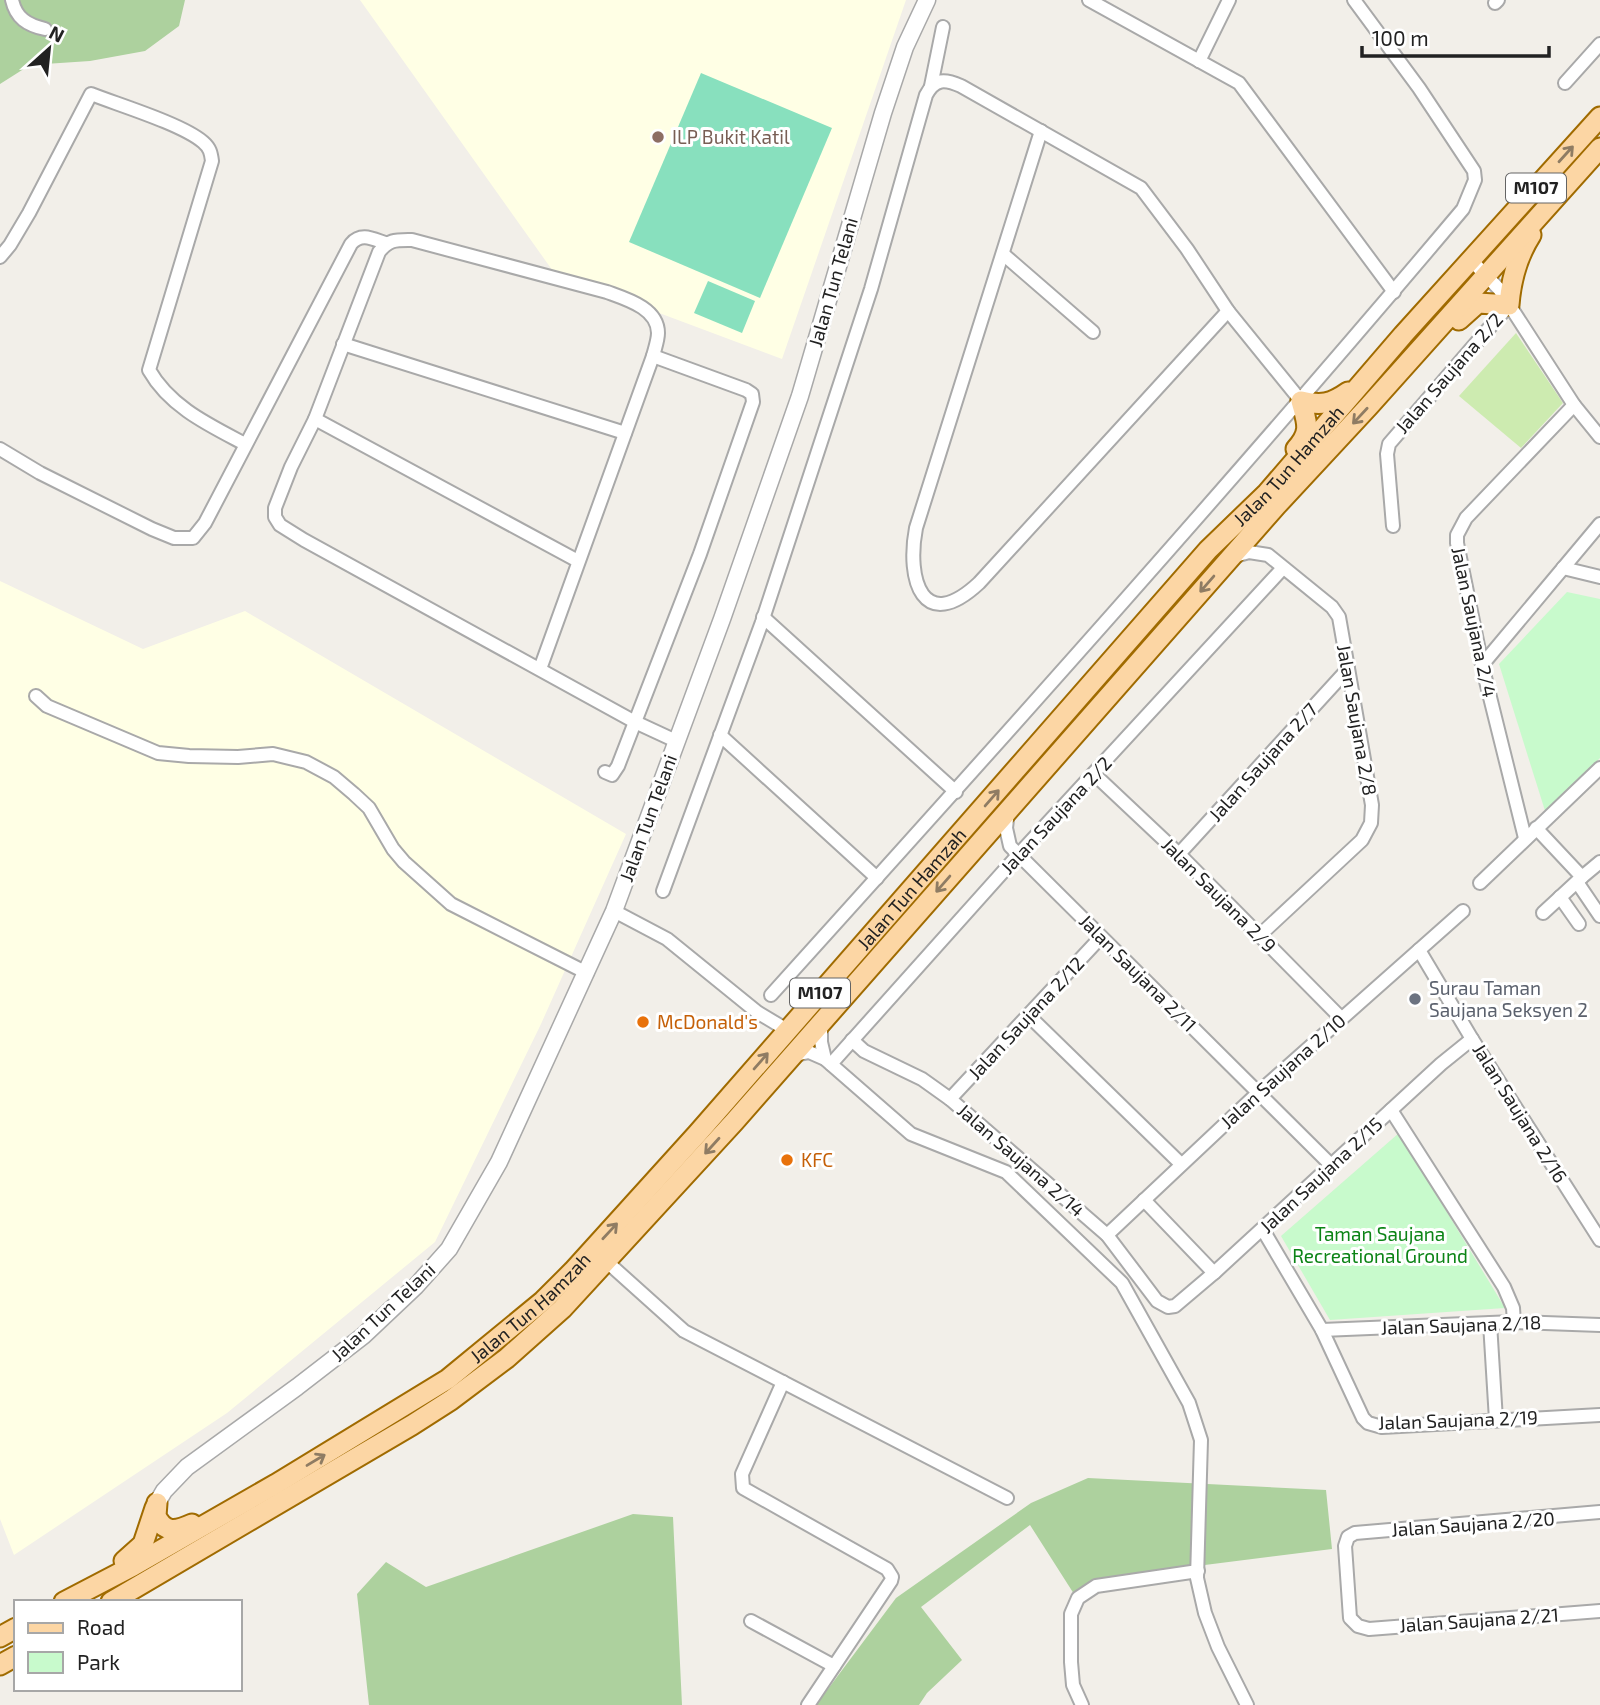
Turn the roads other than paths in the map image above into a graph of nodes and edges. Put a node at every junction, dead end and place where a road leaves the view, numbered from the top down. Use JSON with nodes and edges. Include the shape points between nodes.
{"nodes":[{"id":1,"x":12,"y":0,"type":"edge"},
{"id":2,"x":927,"y":0,"type":"edge"},
{"id":3,"x":1229,"y":0,"type":"edge"},
{"id":4,"x":1354,"y":0,"type":"edge"},
{"id":5,"x":1095,"y":2,"type":"edge"},
{"id":6,"x":943,"y":27,"type":"dead end"},
{"id":7,"x":45,"y":29,"type":"dead end"},
{"id":8,"x":1600,"y":44,"type":"edge"},
{"id":9,"x":1199,"y":61,"type":"junction"},
{"id":10,"x":1565,"y":83,"type":"dead end"},
{"id":11,"x":931,"y":86,"type":"junction"},
{"id":12,"x":1600,"y":117,"type":"edge"},
{"id":13,"x":1041,"y":131,"type":"junction"},
{"id":14,"x":1594,"y":154,"type":"edge"},
{"id":15,"x":386,"y":243,"type":"junction"},
{"id":16,"x":1003,"y":254,"type":"junction"},
{"id":17,"x":0,"y":257,"type":"edge"},
{"id":18,"x":1471,"y":260,"type":"junction"},
{"id":19,"x":1487,"y":273,"type":"junction"},
{"id":20,"x":1394,"y":292,"type":"junction"},
{"id":21,"x":1509,"y":305,"type":"junction"},
{"id":22,"x":1228,"y":311,"type":"junction"},
{"id":23,"x":1093,"y":332,"type":"dead end"},
{"id":24,"x":1403,"y":335,"type":"junction"},
{"id":25,"x":343,"y":344,"type":"junction"},
{"id":26,"x":653,"y":356,"type":"junction"},
{"id":27,"x":1384,"y":390,"type":"junction"},
{"id":28,"x":1301,"y":401,"type":"junction"},
{"id":29,"x":1574,"y":405,"type":"junction"},
{"id":30,"x":315,"y":419,"type":"junction"},
{"id":31,"x":625,"y":433,"type":"junction"},
{"id":32,"x":1600,"y":437,"type":"edge"},
{"id":33,"x":245,"y":444,"type":"junction"},
{"id":34,"x":0,"y":449,"type":"edge"},
{"id":35,"x":1266,"y":517,"type":"junction"},
{"id":36,"x":1600,"y":524,"type":"edge"},
{"id":37,"x":1393,"y":526,"type":"dead end"},
{"id":38,"x":1208,"y":550,"type":"junction"},
{"id":39,"x":1268,"y":555,"type":"junction"},
{"id":40,"x":1231,"y":557,"type":"junction"},
{"id":41,"x":578,"y":561,"type":"junction"},
{"id":42,"x":1283,"y":568,"type":"junction"},
{"id":43,"x":1563,"y":568,"type":"junction"},
{"id":44,"x":1600,"y":577,"type":"edge"},
{"id":45,"x":763,"y":617,"type":"junction"},
{"id":46,"x":1482,"y":665,"type":"junction"},
{"id":47,"x":540,"y":669,"type":"junction"},
{"id":48,"x":1348,"y":669,"type":"junction"},
{"id":49,"x":36,"y":696,"type":"dead end"},
{"id":50,"x":635,"y":722,"type":"junction"},
{"id":51,"x":720,"y":735,"type":"junction"},
{"id":52,"x":677,"y":741,"type":"junction"},
{"id":53,"x":1600,"y":768,"type":"edge"},
{"id":54,"x":605,"y":772,"type":"dead end"},
{"id":55,"x":1094,"y":774,"type":"junction"},
{"id":56,"x":956,"y":793,"type":"junction"},
{"id":57,"x":1008,"y":810,"type":"junction"},
{"id":58,"x":1536,"y":828,"type":"junction"},
{"id":59,"x":1525,"y":838,"type":"junction"},
{"id":60,"x":976,"y":846,"type":"junction"},
{"id":61,"x":1014,"y":850,"type":"junction"},
{"id":62,"x":1179,"y":854,"type":"junction"},
{"id":63,"x":1600,"y":862,"type":"edge"},
{"id":64,"x":877,"y":878,"type":"junction"},
{"id":65,"x":1580,"y":879,"type":"junction"},
{"id":66,"x":1480,"y":883,"type":"dead end"},
{"id":67,"x":663,"y":891,"type":"dead end"},
{"id":68,"x":1560,"y":897,"type":"junction"},
{"id":69,"x":614,"y":911,"type":"junction"},
{"id":70,"x":1463,"y":911,"type":"dead end"},
{"id":71,"x":1543,"y":913,"type":"dead end"},
{"id":72,"x":1600,"y":916,"type":"edge"},
{"id":73,"x":1578,"y":925,"type":"dead end"},
{"id":74,"x":1259,"y":935,"type":"junction"},
{"id":75,"x":1101,"y":937,"type":"junction"},
{"id":76,"x":1419,"y":950,"type":"junction"},
{"id":77,"x":587,"y":973,"type":"junction"},
{"id":78,"x":771,"y":995,"type":"dead end"},
{"id":79,"x":1028,"y":1015,"type":"junction"},
{"id":80,"x":1341,"y":1018,"type":"junction"},
{"id":81,"x":821,"y":1022,"type":"junction"},
{"id":82,"x":787,"y":1030,"type":"junction"},
{"id":83,"x":1472,"y":1039,"type":"junction"},
{"id":84,"x":852,"y":1040,"type":"junction"},
{"id":85,"x":792,"y":1056,"type":"junction"},
{"id":86,"x":828,"y":1061,"type":"junction"},
{"id":87,"x":1259,"y":1091,"type":"junction"},
{"id":88,"x":950,"y":1099,"type":"junction"},
{"id":89,"x":1391,"y":1110,"type":"junction"},
{"id":90,"x":1181,"y":1164,"type":"junction"},
{"id":91,"x":1332,"y":1166,"type":"junction"},
{"id":92,"x":1143,"y":1200,"type":"junction"},
{"id":93,"x":1263,"y":1230,"type":"junction"},
{"id":94,"x":1107,"y":1235,"type":"junction"},
{"id":95,"x":1600,"y":1240,"type":"edge"},
{"id":96,"x":606,"y":1261,"type":"junction"},
{"id":97,"x":1214,"y":1273,"type":"junction"},
{"id":98,"x":1163,"y":1304,"type":"junction"},
{"id":99,"x":1514,"y":1321,"type":"junction"},
{"id":100,"x":1490,"y":1323,"type":"junction"},
{"id":101,"x":1145,"y":1325,"type":"junction"},
{"id":102,"x":1600,"y":1325,"type":"edge"},
{"id":103,"x":1322,"y":1330,"type":"junction"},
{"id":104,"x":783,"y":1382,"type":"junction"},
{"id":105,"x":1600,"y":1415,"type":"edge"},
{"id":106,"x":1496,"y":1420,"type":"junction"},
{"id":107,"x":276,"y":1484,"type":"junction"},
{"id":108,"x":1007,"y":1498,"type":"dead end"},
{"id":109,"x":157,"y":1503,"type":"junction"},
{"id":110,"x":1600,"y":1512,"type":"edge"},
{"id":111,"x":1198,"y":1570,"type":"junction"},
{"id":112,"x":66,"y":1600,"type":"edge"},
{"id":113,"x":67,"y":1600,"type":"edge"},
{"id":114,"x":114,"y":1600,"type":"edge"},
{"id":115,"x":1600,"y":1611,"type":"edge"},
{"id":116,"x":751,"y":1621,"type":"dead end"},
{"id":117,"x":1358,"y":1626,"type":"joint"},
{"id":118,"x":834,"y":1666,"type":"junction"},
{"id":119,"x":808,"y":1705,"type":"edge"},
{"id":120,"x":1082,"y":1705,"type":"edge"},
{"id":121,"x":1247,"y":1705,"type":"edge"}],
"edges":[{"from":1,"to":7,"type":"street","via":[[18,16]]},
{"from":2,"to":52,"type":"street","name":"Jalan Tun Telani","via":[[883,113],[800,396]]},
{"from":3,"to":9,"type":"street"},
{"from":4,"to":20,"type":"street","via":[[1474,171],[1463,209]]},
{"from":5,"to":9,"type":"street"},
{"from":6,"to":11,"type":"street"},
{"from":8,"to":10,"type":"street"},
{"from":9,"to":20,"type":"street","via":[[1239,83]]},
{"from":11,"to":13,"type":"street","via":[[949,81]]},
{"from":11,"to":45,"type":"street","via":[[871,289]]},
{"from":18,"to":12,"type":"main road","name":"Jalan Tun Hamzah","number":"M107","one_way":true},
{"from":13,"to":16,"type":"street"},
{"from":13,"to":22,"type":"street","via":[[1141,188]]},
{"from":14,"to":19,"type":"main road","name":"Jalan Tun Hamzah","number":"M107"},
{"from":14,"to":21,"type":"main road","via":[[1524,246],[1511,281]]},
{"from":15,"to":25,"type":"street"},
{"from":15,"to":26,"type":"street","via":[[412,240],[630,301],[656,320]]},
{"from":15,"to":33,"type":"street","via":[[363,236],[351,243]]},
{"from":16,"to":22,"type":"street","via":[[916,528],[916,581],[932,602],[942,606],[979,583]]},
{"from":16,"to":23,"type":"street"},
{"from":17,"to":33,"type":"street","via":[[29,213],[91,94],[202,141],[210,149],[209,174],[149,370],[170,400]]},
{"from":18,"to":19,"type":"street"},
{"from":18,"to":24,"type":"main road","name":"Jalan Tun Hamzah","number":"M107"},
{"from":19,"to":21,"type":"street"},
{"from":19,"to":27,"type":"main road","name":"Jalan Tun Hamzah","number":"M107"},
{"from":20,"to":28,"type":"street"},
{"from":21,"to":27,"type":"main road","via":[[1478,303],[1470,308]]},
{"from":21,"to":29,"type":"street"},
{"from":21,"to":37,"type":"street","name":"Jalan Saujana 2/2","via":[[1389,444]]},
{"from":22,"to":28,"type":"street"},
{"from":24,"to":28,"type":"main road","via":[[1347,393],[1330,404]]},
{"from":24,"to":38,"type":"main road","name":"Jalan Tun Hamzah","number":"M107","via":[[1267,493]]},
{"from":25,"to":30,"type":"street"},
{"from":25,"to":31,"type":"street"},
{"from":26,"to":31,"type":"street"},
{"from":26,"to":50,"type":"street","via":[[746,390],[753,402]]},
{"from":27,"to":35,"type":"main road","name":"Jalan Tun Hamzah","number":"M107","one_way":true},
{"from":28,"to":38,"type":"main road","via":[[1307,433],[1301,443]]},
{"from":28,"to":56,"type":"street"},
{"from":29,"to":32,"type":"street"},
{"from":29,"to":46,"type":"street","name":"Jalan Saujana 2/4","via":[[1466,518],[1457,535]]},
{"from":30,"to":41,"type":"street"},
{"from":30,"to":47,"type":"street","via":[[275,508],[281,525]]},
{"from":31,"to":41,"type":"street"},
{"from":33,"to":34,"type":"street","via":[[205,523],[193,538],[184,540],[152,529]]},
{"from":35,"to":39,"type":"street","via":[[1263,537]]},
{"from":35,"to":40,"type":"main road","name":"Jalan Tun Hamzah","number":"M107"},
{"from":36,"to":43,"type":"street"},
{"from":82,"to":38,"type":"main road","name":"Jalan Tun Hamzah","number":"M107","one_way":true},
{"from":39,"to":40,"type":"street","via":[[1250,552]]},
{"from":39,"to":42,"type":"street","name":"Jalan Saujana 2/8"},
{"from":40,"to":57,"type":"main road","name":"Jalan Tun Hamzah","number":"M107","one_way":true},
{"from":41,"to":47,"type":"street"},
{"from":42,"to":48,"type":"street","name":"Jalan Saujana 2/8","via":[[1339,617]]},
{"from":42,"to":55,"type":"street","name":"Jalan Saujana 2/2"},
{"from":43,"to":44,"type":"street"},
{"from":43,"to":46,"type":"street"},
{"from":45,"to":51,"type":"street"},
{"from":45,"to":56,"type":"street"},
{"from":46,"to":59,"type":"street","name":"Jalan Saujana 2/4"},
{"from":47,"to":50,"type":"street"},
{"from":48,"to":62,"type":"street","name":"Jalan Saujana 2/7"},
{"from":48,"to":74,"type":"street","name":"Jalan Saujana 2/8","via":[[1372,805],[1371,823],[1362,840]]},
{"from":49,"to":77,"type":"street","via":[[47,706],[158,753],[273,754],[306,762],[355,794],[404,862],[451,904]]},
{"from":50,"to":52,"type":"street"},
{"from":50,"to":54,"type":"street","via":[[614,773]]},
{"from":51,"to":64,"type":"street"},
{"from":51,"to":67,"type":"street"},
{"from":52,"to":69,"type":"street","name":"Jalan Tun Telani"},
{"from":53,"to":58,"type":"street"},
{"from":55,"to":61,"type":"street","name":"Jalan Saujana 2/2"},
{"from":55,"to":62,"type":"street","name":"Jalan Saujana 2/9"},
{"from":56,"to":64,"type":"street"},
{"from":57,"to":60,"type":"main road","name":"Jalan Tun Hamzah","number":"M107"},
{"from":57,"to":61,"type":"street","via":[[1006,828]]},
{"from":58,"to":59,"type":"street"},
{"from":58,"to":65,"type":"street"},
{"from":59,"to":66,"type":"street"},
{"from":60,"to":61,"type":"street","via":[[994,842]]},
{"from":60,"to":81,"type":"main road","name":"Jalan Tun Hamzah","number":"M107","one_way":true},
{"from":61,"to":75,"type":"street","name":"Jalan Saujana 2/11"},
{"from":61,"to":84,"type":"street","name":"Jalan Saujana 2/2"},
{"from":62,"to":74,"type":"street","name":"Jalan Saujana 2/9"},
{"from":63,"to":65,"type":"street"},
{"from":64,"to":78,"type":"street"},
{"from":65,"to":68,"type":"street"},
{"from":65,"to":72,"type":"street"},
{"from":68,"to":71,"type":"street"},
{"from":68,"to":73,"type":"street"},
{"from":69,"to":77,"type":"street","name":"Jalan Tun Telani"},
{"from":69,"to":82,"type":"street","via":[[667,939],[757,1012]]},
{"from":70,"to":76,"type":"street","name":"Jalan Saujana 2/10"},
{"from":74,"to":80,"type":"street","name":"Jalan Saujana 2/9"},
{"from":75,"to":79,"type":"street","name":"Jalan Saujana 2/12"},
{"from":75,"to":87,"type":"street","name":"Jalan Saujana 2/11"},
{"from":76,"to":80,"type":"street","name":"Jalan Saujana 2/10"},
{"from":76,"to":83,"type":"street","name":"Jalan Saujana 2/16"},
{"from":77,"to":109,"type":"street","name":"Jalan Tun Telani","via":[[499,1162],[449,1249],[363,1336],[187,1467]]},
{"from":79,"to":88,"type":"street","name":"Jalan Saujana 2/12"},
{"from":79,"to":90,"type":"street"},
{"from":80,"to":87,"type":"street","name":"Jalan Saujana 2/10"},
{"from":81,"to":85,"type":"main road","name":"Jalan Tun Hamzah","number":"M107"},
{"from":81,"to":86,"type":"street","via":[[821,1042]]},
{"from":107,"to":82,"type":"main road","name":"Jalan Tun Hamzah","number":"M107","one_way":true,"via":[[448,1379],[543,1301],[681,1153]]},
{"from":83,"to":89,"type":"street","name":"Jalan Saujana 2/15"},
{"from":83,"to":95,"type":"street","name":"Jalan Saujana 2/16"},
{"from":84,"to":86,"type":"street","name":"Jalan Saujana 2/2"},
{"from":84,"to":88,"type":"street","name":"Jalan Saujana 2/14"},
{"from":85,"to":86,"type":"street","via":[[808,1052]]},
{"from":85,"to":96,"type":"main road","name":"Jalan Tun Hamzah","number":"M107","one_way":true},
{"from":86,"to":101,"type":"street","via":[[911,1134],[1006,1172],[1122,1283]]},
{"from":87,"to":90,"type":"street","name":"Jalan Saujana 2/10"},
{"from":87,"to":91,"type":"street","name":"Jalan Saujana 2/11"},
{"from":88,"to":94,"type":"street","name":"Jalan Saujana 2/14"},
{"from":89,"to":91,"type":"street","name":"Jalan Saujana 2/15"},
{"from":89,"to":99,"type":"street","via":[[1504,1287]]},
{"from":90,"to":92,"type":"street","name":"Jalan Saujana 2/10"},
{"from":91,"to":93,"type":"street","name":"Jalan Saujana 2/15"},
{"from":92,"to":94,"type":"street","name":"Jalan Saujana 2/10"},
{"from":92,"to":97,"type":"street"},
{"from":93,"to":97,"type":"street","name":"Jalan Saujana 2/15"},
{"from":93,"to":103,"type":"street","name":"Jalan Saujana 2/19"},
{"from":94,"to":98,"type":"street","name":"Jalan Saujana 2/14"},
{"from":96,"to":104,"type":"street","via":[[684,1331]]},
{"from":96,"to":114,"type":"main road","name":"Jalan Tun Hamzah","number":"M107","via":[[562,1309],[450,1400]]},
{"from":97,"to":98,"type":"street","name":"Jalan Saujana 2/15","via":[[1175,1306]]},
{"from":98,"to":101,"type":"street"},
{"from":99,"to":100,"type":"street","name":"Jalan Saujana 2/18"},
{"from":99,"to":102,"type":"street","name":"Jalan Saujana 2/18"},
{"from":100,"to":103,"type":"street","name":"Jalan Saujana 2/18"},
{"from":100,"to":106,"type":"street"},
{"from":101,"to":111,"type":"street","via":[[1189,1404],[1201,1440]]},
{"from":103,"to":106,"type":"street","name":"Jalan Saujana 2/19","via":[[1368,1423],[1382,1427]]},
{"from":104,"to":108,"type":"street"},
{"from":104,"to":118,"type":"street","via":[[742,1474],[743,1488],[887,1569],[892,1577]]},
{"from":105,"to":106,"type":"street","name":"Jalan Saujana 2/19"},
{"from":107,"to":109,"type":"main road","via":[[173,1531],[160,1524]]},
{"from":107,"to":113,"type":"main road","name":"Jalan Tun Hamzah","number":"M107"},
{"from":109,"to":112,"type":"main road","via":[[136,1553]]},
{"from":110,"to":117,"type":"street","name":"Jalan Saujana 2/20","via":[[1354,1533],[1345,1546],[1350,1618]]},
{"from":111,"to":120,"type":"street","via":[[1096,1586],[1078,1598],[1071,1614],[1071,1662],[1073,1685]]},
{"from":111,"to":121,"type":"street","via":[[1205,1613]]},
{"from":115,"to":117,"type":"street","name":"Jalan Saujana 2/21","via":[[1369,1629]]},
{"from":116,"to":118,"type":"street"},
{"from":118,"to":119,"type":"street"}]}
